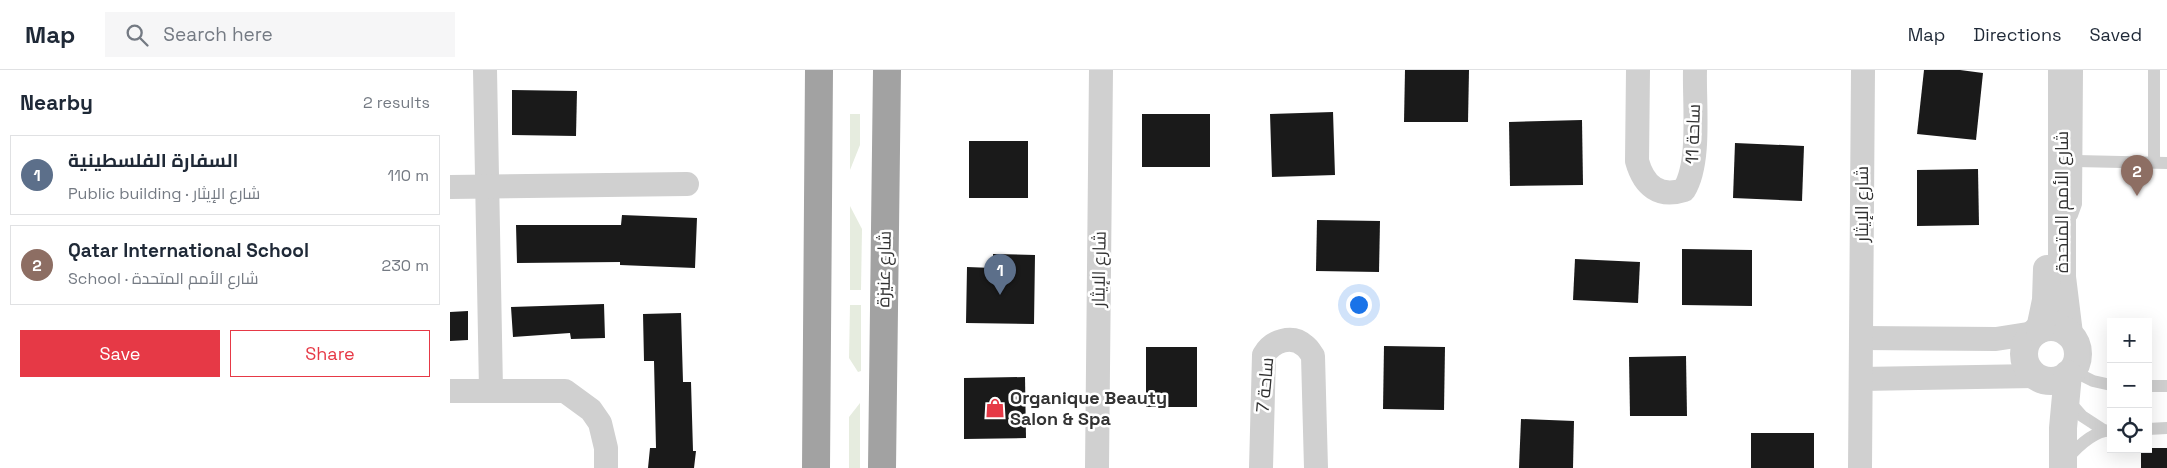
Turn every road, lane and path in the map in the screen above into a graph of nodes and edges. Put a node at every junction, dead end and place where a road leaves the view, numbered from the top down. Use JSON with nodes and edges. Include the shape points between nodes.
{"nodes":[{"id":1,"x":485,"y":70,"type":"edge"},
{"id":2,"x":819,"y":70,"type":"edge"},
{"id":3,"x":887,"y":70,"type":"edge"},
{"id":4,"x":1100,"y":70,"type":"edge"},
{"id":5,"x":1638,"y":70,"type":"edge"},
{"id":6,"x":1695,"y":70,"type":"edge"},
{"id":7,"x":1863,"y":70,"type":"edge"},
{"id":8,"x":2048,"y":70,"type":"edge"},
{"id":9,"x":2062,"y":70,"type":"edge"},
{"id":10,"x":2077,"y":70,"type":"edge"},
{"id":11,"x":2154,"y":70,"type":"edge"},
{"id":12,"x":2076,"y":161,"type":"junction"},
{"id":13,"x":2154,"y":162,"type":"junction"},
{"id":14,"x":2167,"y":163,"type":"edge"},
{"id":15,"x":687,"y":184,"type":"dead end"},
{"id":16,"x":450,"y":187,"type":"edge"},
{"id":17,"x":486,"y":187,"type":"junction"},
{"id":18,"x":2061,"y":225,"type":"junction"},
{"id":19,"x":2037,"y":331,"type":"junction"},
{"id":20,"x":2069,"y":334,"type":"junction"},
{"id":21,"x":1861,"y":338,"type":"junction"},
{"id":22,"x":2038,"y":377,"type":"junction"},
{"id":23,"x":1861,"y":379,"type":"junction"},
{"id":24,"x":2068,"y":380,"type":"junction"},
{"id":25,"x":2107,"y":384,"type":"edge"},
{"id":26,"x":2152,"y":386,"type":"edge"},
{"id":27,"x":2167,"y":386,"type":"edge"},
{"id":28,"x":491,"y":390,"type":"junction"},
{"id":29,"x":450,"y":391,"type":"edge"},
{"id":30,"x":2167,"y":428,"type":"edge"},
{"id":31,"x":2107,"y":429,"type":"edge"},
{"id":32,"x":2152,"y":429,"type":"edge"},
{"id":33,"x":2107,"y":431,"type":"edge"},
{"id":34,"x":2058,"y":467,"type":"edge"},
{"id":35,"x":606,"y":468,"type":"edge"},
{"id":36,"x":816,"y":468,"type":"edge"},
{"id":37,"x":882,"y":468,"type":"edge"},
{"id":38,"x":1097,"y":468,"type":"edge"},
{"id":39,"x":1261,"y":468,"type":"edge"},
{"id":40,"x":1316,"y":468,"type":"edge"},
{"id":41,"x":1860,"y":468,"type":"edge"}],
"edges":[{"from":1,"to":17,"type":"street"},
{"from":2,"to":36,"type":"highway"},
{"from":3,"to":37,"type":"highway","name":"شارع عنيزة"},
{"from":4,"to":38,"type":"street","name":"شارع الإيثار"},
{"from":5,"to":6,"type":"street","name":"ساحة 11","via":[[1637,161],[1640,172],[1647,183],[1673,194],[1684,190],[1694,163]]},
{"from":7,"to":21,"type":"street","name":"شارع الإيثار"},
{"from":8,"to":19,"type":"street","name":"شارع الأمم المتحدة","via":[[2047,284]]},
{"from":9,"to":18,"type":"street","name":"شارع الأمم المتحدة"},
{"from":10,"to":12,"type":"lane"},
{"from":11,"to":13,"type":"lane"},
{"from":12,"to":13,"type":"lane"},
{"from":12,"to":18,"type":"lane","via":[[2076,204],[2072,214]]},
{"from":13,"to":14,"type":"lane"},
{"from":15,"to":17,"type":"street"},
{"from":16,"to":17,"type":"street"},
{"from":17,"to":28,"type":"street"},
{"from":18,"to":20,"type":"street","name":"شارع الأمم المتحدة","via":[[2062,277]]},
{"from":19,"to":20,"type":"street","via":[[2055,327]]},
{"from":19,"to":21,"type":"street","via":[[1996,339]]},
{"from":19,"to":22,"type":"street","via":[[2026,344],[2024,359]]},
{"from":20,"to":24,"type":"street","via":[[2075,341],[2077,359]]},
{"from":21,"to":23,"type":"street","name":"شارع الإيثار"},
{"from":22,"to":23,"type":"street"},
{"from":22,"to":24,"type":"street"},
{"from":22,"to":34,"type":"street"},
{"from":23,"to":41,"type":"street","name":"شارع الإيثار"},
{"from":24,"to":25,"type":"lane"},
{"from":24,"to":31,"type":"lane","via":[[2082,416]]},
{"from":24,"to":34,"type":"street"},
{"from":26,"to":27,"type":"lane"},
{"from":28,"to":29,"type":"street"},
{"from":28,"to":35,"type":"street","via":[[566,391],[591,410],[600,423],[606,448]]},
{"from":30,"to":32,"type":"lane"},
{"from":33,"to":34,"type":"lane","via":[[2081,444]]},
{"from":39,"to":40,"type":"street","name":"ساحة 7","via":[[1264,355],[1269,346],[1287,340],[1305,345],[1313,356]]}]}
